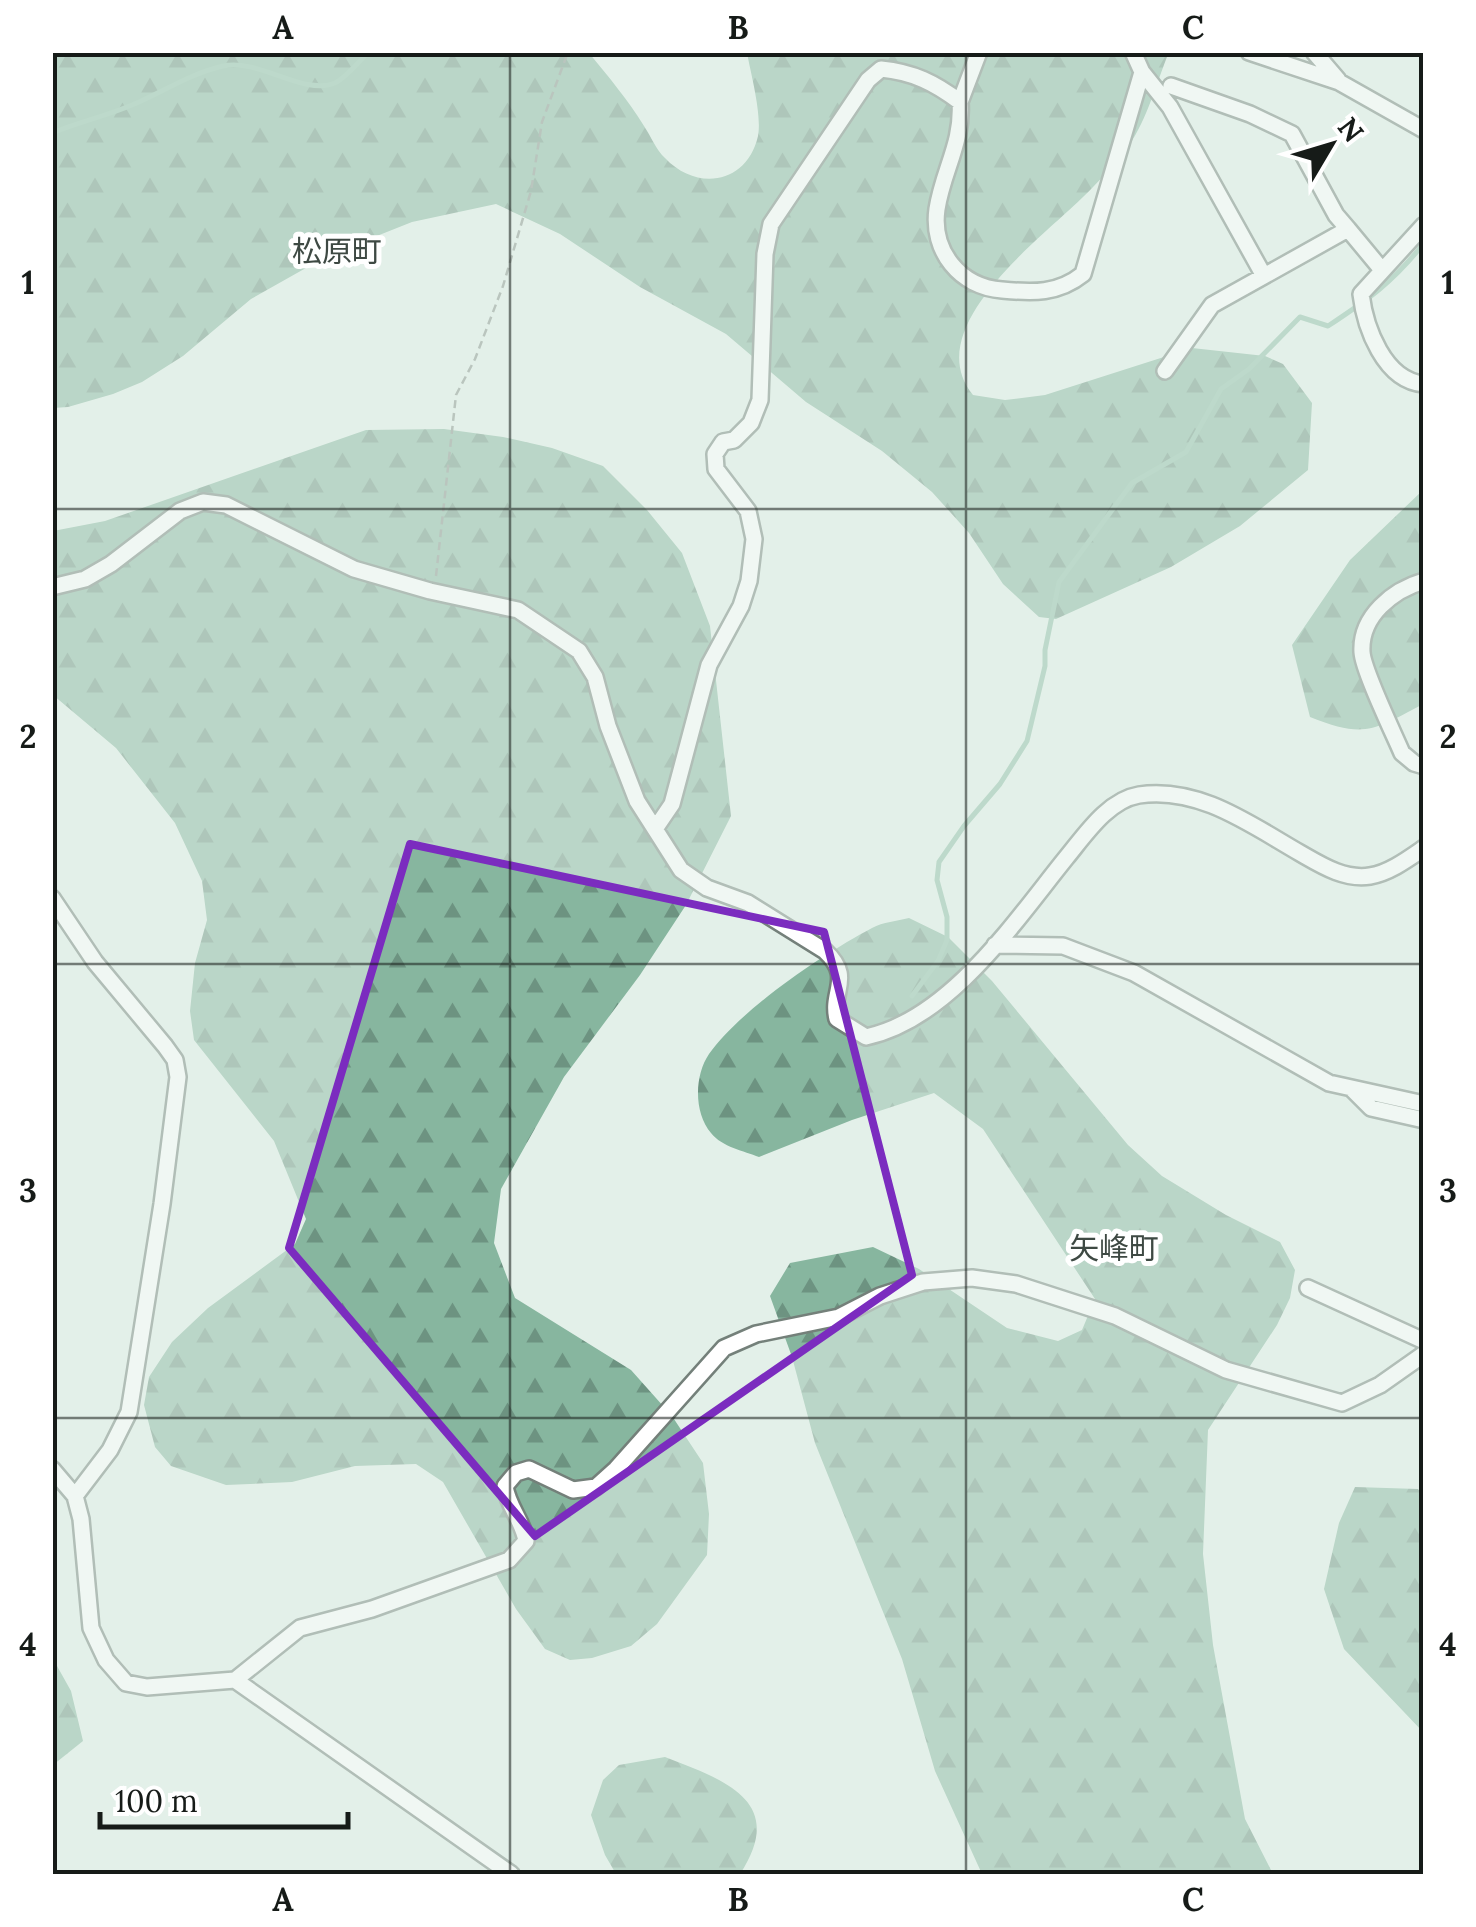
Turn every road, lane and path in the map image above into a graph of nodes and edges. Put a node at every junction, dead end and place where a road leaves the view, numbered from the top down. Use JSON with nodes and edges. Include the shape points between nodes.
{"nodes":[{"id":1,"x":568,"y":52,"type":"edge"},
{"id":2,"x":979,"y":52,"type":"edge"},
{"id":3,"x":1132,"y":52,"type":"edge"},
{"id":4,"x":1249,"y":52,"type":"edge"},
{"id":5,"x":1314,"y":52,"type":"edge"},
{"id":6,"x":1142,"y":72,"type":"junction"},
{"id":7,"x":1339,"y":82,"type":"junction"},
{"id":8,"x":1171,"y":86,"type":"dead end"},
{"id":9,"x":960,"y":102,"type":"junction"},
{"id":10,"x":1233,"y":108,"type":"junction"},
{"id":11,"x":1228,"y":125,"type":"dead end"},
{"id":12,"x":1424,"y":130,"type":"edge"},
{"id":13,"x":1424,"y":225,"type":"edge"},
{"id":14,"x":1348,"y":229,"type":"junction"},
{"id":15,"x":1382,"y":270,"type":"junction"},
{"id":16,"x":1264,"y":276,"type":"junction"},
{"id":17,"x":1165,"y":371,"type":"dead end"},
{"id":18,"x":1424,"y":384,"type":"edge"},
{"id":19,"x":1424,"y":581,"type":"edge"},
{"id":20,"x":435,"y":582,"type":"dead end"},
{"id":21,"x":52,"y":587,"type":"edge"},
{"id":22,"x":1424,"y":766,"type":"edge"},
{"id":23,"x":654,"y":829,"type":"junction"},
{"id":24,"x":1424,"y":848,"type":"edge"},
{"id":25,"x":52,"y":898,"type":"edge"},
{"id":26,"x":995,"y":945,"type":"junction"},
{"id":27,"x":1350,"y":1088,"type":"junction"},
{"id":28,"x":1424,"y":1104,"type":"edge"},
{"id":29,"x":1424,"y":1120,"type":"edge"},
{"id":30,"x":1308,"y":1288,"type":"dead end"},
{"id":31,"x":1424,"y":1341,"type":"edge"},
{"id":32,"x":1424,"y":1354,"type":"edge"},
{"id":33,"x":52,"y":1469,"type":"edge"},
{"id":34,"x":75,"y":1496,"type":"junction"},
{"id":35,"x":235,"y":1680,"type":"junction"},
{"id":36,"x":511,"y":1874,"type":"edge"}],
"edges":[{"from":1,"to":20,"type":"path","via":[[542,122],[531,191],[502,286],[456,395]]},
{"from":2,"to":9,"type":"street"},
{"from":3,"to":6,"type":"street"},
{"from":4,"to":7,"type":"street"},
{"from":5,"to":7,"type":"street"},
{"from":6,"to":9,"type":"street","via":[[1084,274],[1066,288],[997,290],[970,282],[948,264],[936,211],[962,128]]},
{"from":6,"to":16,"type":"street","via":[[1170,107]]},
{"from":7,"to":12,"type":"street"},
{"from":8,"to":10,"type":"street"},
{"from":9,"to":23,"type":"street","via":[[909,72],[881,69],[771,224],[760,400],[751,424],[714,454],[716,469],[748,511],[754,539],[749,580],[709,665],[672,804]]},
{"from":10,"to":11,"type":"street"},
{"from":10,"to":14,"type":"street","via":[[1292,134]]},
{"from":13,"to":15,"type":"street"},
{"from":14,"to":15,"type":"street"},
{"from":14,"to":16,"type":"street"},
{"from":15,"to":18,"type":"street","via":[[1361,294],[1375,346],[1400,375]]},
{"from":16,"to":17,"type":"street","via":[[1212,306]]},
{"from":19,"to":22,"type":"street","via":[[1380,606],[1366,625],[1362,653],[1402,753]]},
{"from":21,"to":23,"type":"street","via":[[84,580],[180,511],[203,502],[226,506],[354,569],[518,610],[579,651]]},
{"from":23,"to":26,"type":"street","via":[[681,870],[748,903],[834,960],[840,973],[838,1019],[866,1036],[886,1032],[940,1000]]},
{"from":24,"to":26,"type":"street","via":[[1370,876],[1335,872],[1220,807],[1184,796],[1138,795],[1116,804],[1092,827]]},
{"from":25,"to":34,"type":"street","via":[[175,1060],[178,1077],[128,1412],[110,1450]]},
{"from":26,"to":27,"type":"street","via":[[1063,946],[1134,973],[1329,1083]]},
{"from":27,"to":28,"type":"street"},
{"from":27,"to":29,"type":"street","via":[[1371,1108]]},
{"from":30,"to":31,"type":"street"},
{"from":32,"to":35,"type":"street","via":[[1342,1403],[1226,1370],[1114,1316],[1016,1284],[972,1278],[923,1282],[839,1317],[756,1334],[724,1348],[596,1487],[573,1490],[530,1469],[516,1474],[506,1486],[507,1500],[526,1541],[510,1560],[300,1628]]},
{"from":33,"to":34,"type":"street"},
{"from":34,"to":35,"type":"street","via":[[91,1628],[126,1683]]},
{"from":35,"to":36,"type":"street"}]}
